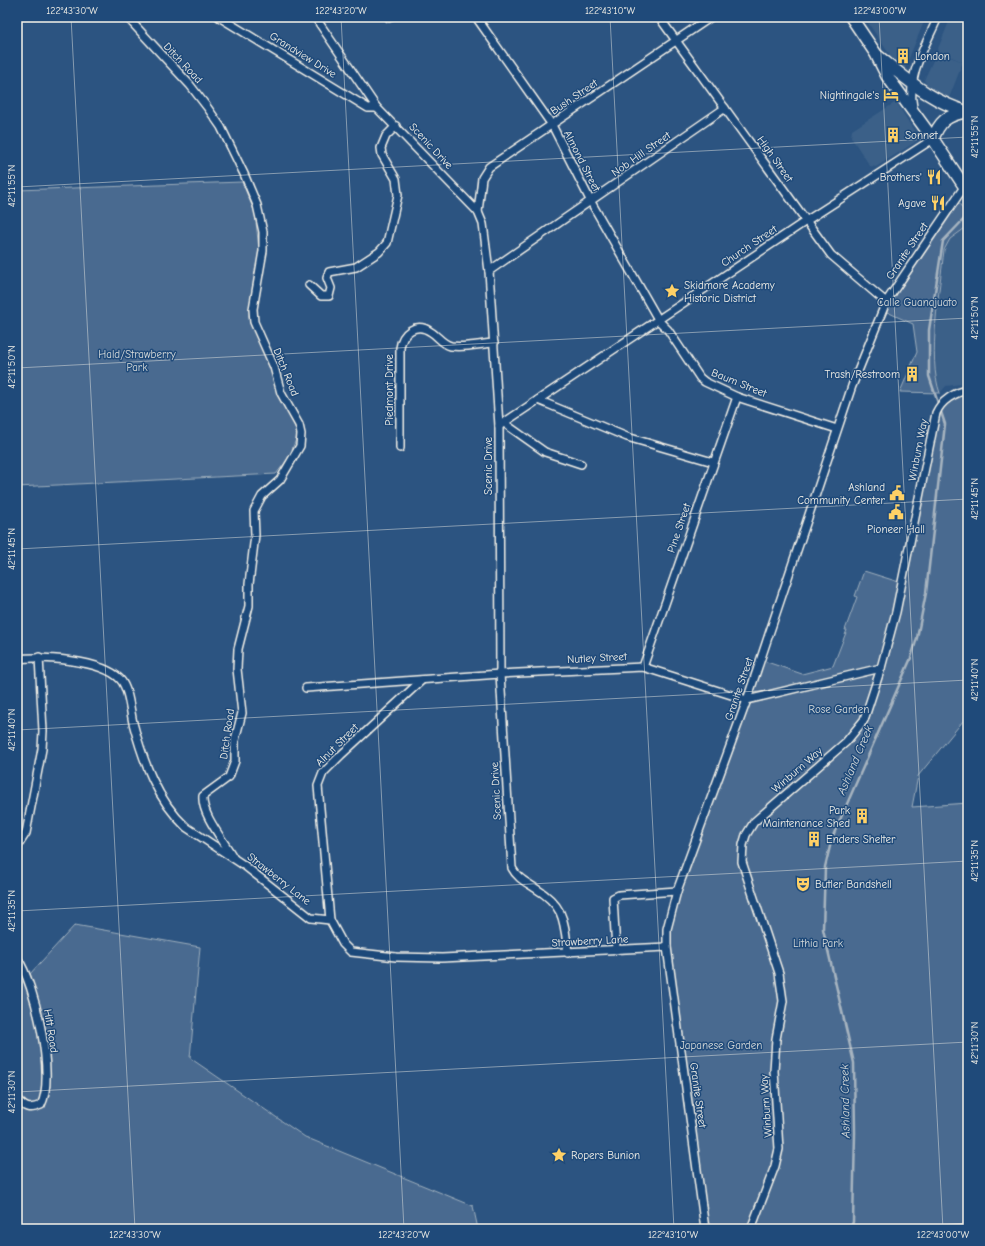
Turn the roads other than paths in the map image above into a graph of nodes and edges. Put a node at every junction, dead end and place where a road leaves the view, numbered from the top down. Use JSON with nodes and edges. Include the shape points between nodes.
{"nodes":[{"id":1,"x":126,"y":17,"type":"edge"},
{"id":2,"x":218,"y":17,"type":"edge"},
{"id":3,"x":315,"y":17,"type":"edge"},
{"id":4,"x":477,"y":17,"type":"edge"},
{"id":5,"x":659,"y":17,"type":"edge"},
{"id":6,"x":711,"y":17,"type":"edge"},
{"id":7,"x":851,"y":17,"type":"edge"},
{"id":8,"x":938,"y":17,"type":"edge"},
{"id":9,"x":677,"y":41,"type":"junction"},
{"id":10,"x":876,"y":54,"type":"junction"},
{"id":11,"x":911,"y":83,"type":"junction"},
{"id":12,"x":378,"y":108,"type":"junction"},
{"id":13,"x":725,"y":108,"type":"junction"},
{"id":14,"x":914,"y":111,"type":"junction"},
{"id":15,"x":967,"y":112,"type":"edge"},
{"id":16,"x":552,"y":125,"type":"junction"},
{"id":17,"x":396,"y":126,"type":"junction"},
{"id":18,"x":933,"y":139,"type":"junction"},
{"id":19,"x":966,"y":190,"type":"edge"},
{"id":20,"x":591,"y":202,"type":"junction"},
{"id":21,"x":478,"y":212,"type":"junction"},
{"id":22,"x":806,"y":221,"type":"junction"},
{"id":23,"x":489,"y":271,"type":"junction"},
{"id":24,"x":309,"y":285,"type":"dead end"},
{"id":25,"x":886,"y":302,"type":"junction"},
{"id":26,"x":659,"y":321,"type":"junction"},
{"id":27,"x":494,"y":343,"type":"junction"},
{"id":28,"x":968,"y":390,"type":"edge"},
{"id":29,"x":737,"y":396,"type":"junction"},
{"id":30,"x":538,"y":400,"type":"junction"},
{"id":31,"x":502,"y":425,"type":"junction"},
{"id":32,"x":837,"y":429,"type":"junction"},
{"id":33,"x":400,"y":448,"type":"dead end"},
{"id":34,"x":713,"y":462,"type":"junction"},
{"id":35,"x":581,"y":464,"type":"dead end"},
{"id":36,"x":39,"y":657,"type":"junction"},
{"id":37,"x":17,"y":658,"type":"edge"},
{"id":38,"x":643,"y":667,"type":"junction"},
{"id":39,"x":881,"y":668,"type":"junction"},
{"id":40,"x":500,"y":674,"type":"junction"},
{"id":41,"x":422,"y":680,"type":"junction"},
{"id":42,"x":306,"y":688,"type":"dead end"},
{"id":43,"x":747,"y":700,"type":"junction"},
{"id":44,"x":17,"y":847,"type":"edge"},
{"id":45,"x":233,"y":857,"type":"junction"},
{"id":46,"x":677,"y":891,"type":"junction"},
{"id":47,"x":330,"y":920,"type":"junction"},
{"id":48,"x":667,"y":947,"type":"junction"},
{"id":49,"x":616,"y":950,"type":"junction"},
{"id":50,"x":568,"y":953,"type":"junction"},
{"id":51,"x":17,"y":958,"type":"edge"},
{"id":52,"x":17,"y":1099,"type":"edge"},
{"id":53,"x":704,"y":1229,"type":"edge"},
{"id":54,"x":751,"y":1229,"type":"edge"}],
"edges":[{"from":1,"to":45,"type":"street","name":"Ditch Road","via":[[190,85],[207,107],[221,127],[244,174],[257,205],[262,232],[263,251],[253,309],[254,322],[274,367],[281,393],[299,425],[301,434],[300,446],[287,469],[280,480],[262,496],[254,512],[250,606],[238,649],[237,669],[242,713],[235,740],[235,761],[229,777],[203,796],[202,802],[207,817]]},
{"from":2,"to":12,"type":"street","name":"Grandview Drive","via":[[368,108]]},
{"from":3,"to":12,"type":"street","name":"Scenic Drive"},
{"from":4,"to":16,"type":"street","name":"Almond Street"},
{"from":5,"to":9,"type":"street","name":"High Street"},
{"from":6,"to":9,"type":"street","name":"Bush Street"},
{"from":7,"to":10,"type":"main road"},
{"from":8,"to":11,"type":"street"},
{"from":9,"to":13,"type":"street","name":"High Street"},
{"from":9,"to":16,"type":"street","name":"Bush Street"},
{"from":10,"to":11,"type":"main road"},
{"from":10,"to":14,"type":"main road","via":[[887,76]]},
{"from":11,"to":14,"type":"street","via":[[910,97]]},
{"from":11,"to":15,"type":"main road","via":[[934,98]]},
{"from":12,"to":17,"type":"street","name":"Scenic Drive"},
{"from":13,"to":20,"type":"street","name":"Nob Hill Street"},
{"from":13,"to":22,"type":"street","name":"High Street"},
{"from":14,"to":18,"type":"main road"},
{"from":15,"to":18,"type":"main road","via":[[953,114],[945,119]]},
{"from":16,"to":20,"type":"street","name":"Almond Street"},
{"from":16,"to":21,"type":"street","name":"Bush Street","via":[[489,167],[482,178]]},
{"from":17,"to":21,"type":"street","name":"Scenic Drive"},
{"from":17,"to":24,"type":"street","via":[[386,136],[381,148],[398,186],[387,243],[379,252],[356,267],[329,272],[329,296],[321,296]]},
{"from":18,"to":19,"type":"main road"},
{"from":18,"to":22,"type":"street","name":"Church Street"},
{"from":19,"to":25,"type":"street","name":"Granite Street"},
{"from":20,"to":23,"type":"street","name":"Nob Hill Street"},
{"from":20,"to":26,"type":"street","name":"Almond Street"},
{"from":21,"to":23,"type":"street","name":"Scenic Drive","via":[[483,224]]},
{"from":22,"to":25,"type":"street","name":"High Street","via":[[831,255]]},
{"from":22,"to":26,"type":"street","name":"Church Street"},
{"from":23,"to":27,"type":"street","name":"Scenic Drive"},
{"from":25,"to":32,"type":"street","name":"Granite Street"},
{"from":26,"to":29,"type":"street","name":"Baum Street","via":[[668,330],[700,378]]},
{"from":26,"to":30,"type":"street","name":"Church Street"},
{"from":27,"to":31,"type":"street","name":"Scenic Drive"},
{"from":27,"to":33,"type":"street","name":"Piedmont Drive","via":[[453,346],[441,342],[430,331],[424,329],[413,328],[406,333],[401,340],[400,348]]},
{"from":28,"to":39,"type":"street","name":"Winburn Way","via":[[949,398],[941,404],[936,413],[896,612]]},
{"from":29,"to":32,"type":"street","name":"Baum Street"},
{"from":29,"to":34,"type":"street","name":"Pine Street"},
{"from":30,"to":31,"type":"street","name":"Church Street"},
{"from":30,"to":34,"type":"street","via":[[627,438]]},
{"from":31,"to":35,"type":"street","via":[[545,452]]},
{"from":31,"to":40,"type":"street","name":"Scenic Drive"},
{"from":32,"to":43,"type":"street","name":"Granite Street"},
{"from":34,"to":38,"type":"street","name":"Pine Street"},
{"from":36,"to":37,"type":"street","name":"Strawberry Lane"},
{"from":36,"to":44,"type":"street","via":[[42,749],[26,833]]},
{"from":36,"to":45,"type":"street","name":"Strawberry Lane","via":[[84,664],[101,669],[119,679],[125,691],[142,757],[173,813],[186,827]]},
{"from":38,"to":40,"type":"street","name":"Nutley Street"},
{"from":38,"to":43,"type":"street","name":"Nutley Street"},
{"from":39,"to":43,"type":"street"},
{"from":39,"to":54,"type":"street","name":"Winburn Way","via":[[864,720],[855,732],[788,794],[760,815],[750,827],[742,845],[742,862],[780,973],[783,1001],[776,1039],[774,1071],[779,1149]]},
{"from":40,"to":41,"type":"street","name":"Nutley Street"},
{"from":40,"to":50,"type":"street","name":"Scenic Drive","via":[[512,868],[519,878],[546,895],[559,908]]},
{"from":41,"to":42,"type":"street","name":"Nutley Street"},
{"from":41,"to":47,"type":"street","name":"Alnut Street","via":[[341,755],[320,778],[318,796]]},
{"from":43,"to":46,"type":"street","name":"Granite Street"},
{"from":45,"to":47,"type":"street","name":"Strawberry Lane","via":[[311,918]]},
{"from":46,"to":48,"type":"street","name":"Granite Street","via":[[667,929]]},
{"from":46,"to":49,"type":"street","via":[[619,895],[613,898]]},
{"from":47,"to":50,"type":"street","name":"Strawberry Lane","via":[[343,944],[350,952],[358,954],[442,958]]},
{"from":48,"to":49,"type":"street","name":"Strawberry Lane"},
{"from":48,"to":53,"type":"street","name":"Granite Street"},
{"from":49,"to":50,"type":"street","name":"Strawberry Lane"},
{"from":51,"to":52,"type":"street","name":"Hitt Road","via":[[27,974],[39,1020],[43,1043],[45,1093],[40,1105],[29,1109]]}]}
